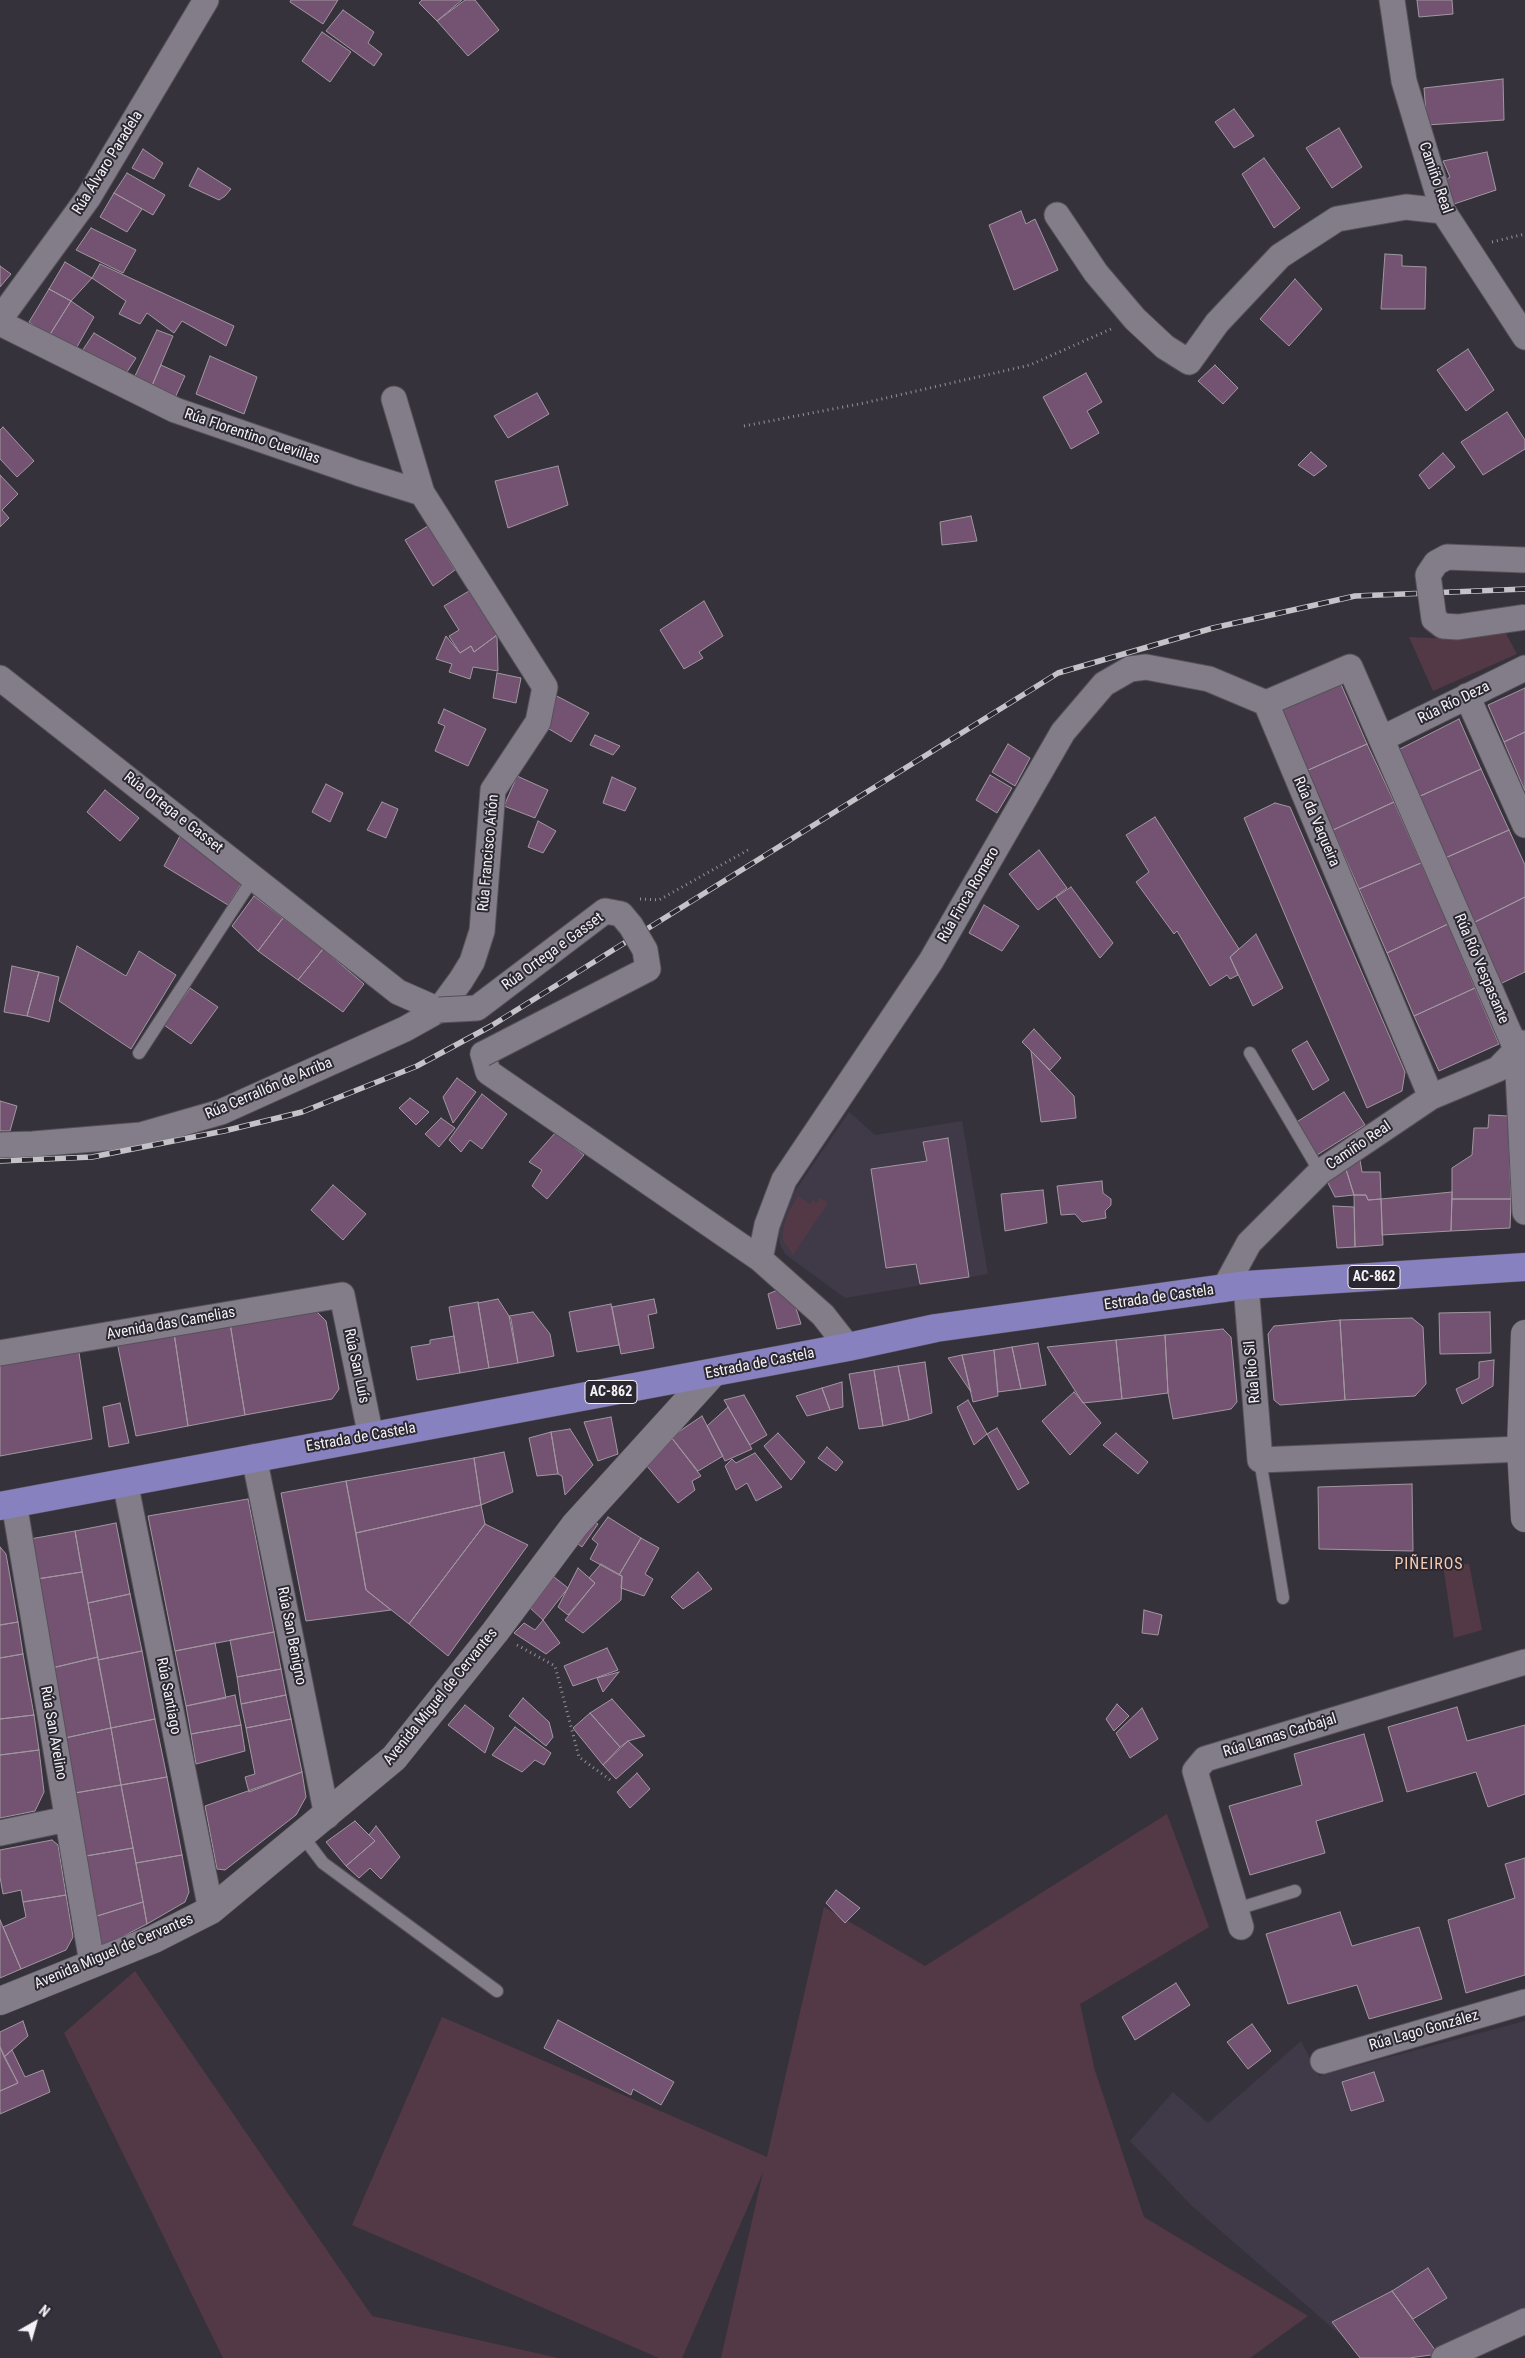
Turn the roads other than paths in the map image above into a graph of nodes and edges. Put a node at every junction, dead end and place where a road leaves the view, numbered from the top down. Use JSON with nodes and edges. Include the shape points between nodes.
{"nodes":[{"id":1,"x":206,"y":0,"type":"edge"},
{"id":2,"x":1392,"y":0,"type":"edge"},
{"id":3,"x":1443,"y":211,"type":"junction"},
{"id":4,"x":1057,"y":214,"type":"dead end"},
{"id":5,"x":0,"y":321,"type":"edge"},
{"id":6,"x":1525,"y":337,"type":"edge"},
{"id":7,"x":394,"y":399,"type":"dead end"},
{"id":8,"x":422,"y":493,"type":"junction"},
{"id":9,"x":1525,"y":560,"type":"edge"},
{"id":10,"x":1525,"y":617,"type":"edge"},
{"id":11,"x":1525,"y":668,"type":"edge"},
{"id":12,"x":0,"y":678,"type":"edge"},
{"id":13,"x":1467,"y":696,"type":"junction"},
{"id":14,"x":1266,"y":703,"type":"junction"},
{"id":15,"x":1382,"y":738,"type":"junction"},
{"id":16,"x":1525,"y":825,"type":"edge"},
{"id":17,"x":254,"y":877,"type":"junction"},
{"id":18,"x":439,"y":1010,"type":"junction"},
{"id":19,"x":1521,"y":1046,"type":"edge"},
{"id":20,"x":138,"y":1053,"type":"dead end"},
{"id":21,"x":1250,"y":1053,"type":"dead end"},
{"id":22,"x":1432,"y":1097,"type":"junction"},
{"id":23,"x":0,"y":1145,"type":"edge"},
{"id":24,"x":1320,"y":1172,"type":"junction"},
{"id":25,"x":1525,"y":1212,"type":"edge"},
{"id":26,"x":760,"y":1259,"type":"junction"},
{"id":27,"x":1525,"y":1268,"type":"edge"},
{"id":28,"x":1235,"y":1287,"type":"junction"},
{"id":29,"x":342,"y":1294,"type":"joint"},
{"id":30,"x":1525,"y":1334,"type":"edge"},
{"id":31,"x":848,"y":1347,"type":"junction"},
{"id":32,"x":0,"y":1352,"type":"edge"},
{"id":33,"x":713,"y":1372,"type":"junction"},
{"id":34,"x":371,"y":1437,"type":"junction"},
{"id":35,"x":1520,"y":1449,"type":"junction"},
{"id":36,"x":254,"y":1457,"type":"junction"},
{"id":37,"x":1260,"y":1460,"type":"junction"},
{"id":38,"x":125,"y":1482,"type":"junction"},
{"id":39,"x":7,"y":1504,"type":"edge"},
{"id":40,"x":1525,"y":1518,"type":"edge"},
{"id":41,"x":1283,"y":1598,"type":"dead end"},
{"id":42,"x":1525,"y":1662,"type":"edge"},
{"id":43,"x":327,"y":1816,"type":"junction"},
{"id":44,"x":67,"y":1819,"type":"junction"},
{"id":45,"x":0,"y":1833,"type":"edge"},
{"id":46,"x":301,"y":1834,"type":"junction"},
{"id":47,"x":1295,"y":1891,"type":"dead end"},
{"id":48,"x":211,"y":1910,"type":"junction"},
{"id":49,"x":1239,"y":1918,"type":"joint"},
{"id":50,"x":92,"y":1963,"type":"junction"},
{"id":51,"x":496,"y":1992,"type":"dead end"},
{"id":52,"x":0,"y":2002,"type":"edge"},
{"id":53,"x":1525,"y":2002,"type":"edge"},
{"id":54,"x":1322,"y":2061,"type":"dead end"},
{"id":55,"x":1525,"y":2321,"type":"edge"},
{"id":56,"x":1444,"y":2358,"type":"edge"}],
"edges":[{"from":1,"to":5,"type":"street","name":"Rúa Álvaro Paradela","via":[[88,198]]},
{"from":2,"to":3,"type":"street","name":"Camiño Real","via":[[1404,81]]},
{"from":3,"to":4,"type":"street","via":[[1406,207],[1337,219],[1280,256],[1217,323],[1189,362],[1165,347],[1135,319],[1096,273]]},
{"from":3,"to":6,"type":"street","name":"Camiño Real"},
{"from":5,"to":8,"type":"street","name":"Rúa Florentino Cuevillas","via":[[175,410]]},
{"from":7,"to":8,"type":"street"},
{"from":8,"to":18,"type":"street","name":"Rúa Francisco Añón","via":[[545,687],[538,722],[493,790],[482,931],[472,962]]},
{"from":9,"to":10,"type":"street","bridge":true,"via":[[1447,557],[1436,563],[1428,575],[1434,619],[1443,626],[1458,627]]},
{"from":11,"to":13,"type":"street","name":"Rúa Río Deza"},
{"from":12,"to":17,"type":"street","name":"Rúa Ortega e Gasset"},
{"from":13,"to":15,"type":"street","name":"Rúa Río Deza"},
{"from":13,"to":16,"type":"street"},
{"from":14,"to":15,"type":"street","via":[[1350,667]]},
{"from":14,"to":22,"type":"street","name":"Rúa da Vaqueira"},
{"from":14,"to":26,"type":"street","name":"Rúa Finca Romero","via":[[1209,679],[1146,667],[1130,669],[1104,684],[1062,732],[931,961],[784,1180],[767,1225]]},
{"from":15,"to":19,"type":"street","name":"Rúa Río Vespasante"},
{"from":17,"to":18,"type":"street","name":"Rúa Ortega e Gasset","via":[[398,992]]},
{"from":17,"to":20,"type":"lane"},
{"from":18,"to":23,"type":"street","name":"Rúa Cerrallón de Arriba","via":[[405,1029],[221,1112],[141,1135]]},
{"from":18,"to":26,"type":"street","name":"Rúa Ortega e Gasset","bridge":true,"via":[[477,1008],[604,911],[621,914],[645,950],[648,969],[483,1054],[488,1072]]},
{"from":19,"to":22,"type":"street","name":"Camiño Real","via":[[1498,1069]]},
{"from":19,"to":25,"type":"street","name":"Rúa Río Vespasante"},
{"from":21,"to":24,"type":"lane"},
{"from":22,"to":24,"type":"street","name":"Camiño Real"},
{"from":24,"to":28,"type":"street","name":"Camiño Real","via":[[1249,1243]]},
{"from":26,"to":31,"type":"street","name":"Rúa Ortega e Gasset","via":[[824,1315]]},
{"from":27,"to":28,"type":"main road","name":"Estrada de Castela","number":"AC-862"},
{"from":28,"to":31,"type":"main road","name":"Estrada de Castela","number":"AC-862","via":[[936,1328]]},
{"from":28,"to":37,"type":"street","name":"Rúa Río Sil"},
{"from":29,"to":32,"type":"street","name":"Avenida das Camelias"},
{"from":29,"to":34,"type":"street","name":"Rúa San Luís"},
{"from":30,"to":35,"type":"street"},
{"from":31,"to":33,"type":"main road","name":"Estrada de Castela","number":"AC-862"},
{"from":33,"to":34,"type":"main road","name":"Estrada de Castela","number":"AC-862"},
{"from":33,"to":43,"type":"street","name":"Avenida Miguel de Cervantes","via":[[575,1525],[394,1758]]},
{"from":34,"to":36,"type":"main road","name":"Estrada de Castela","number":"AC-862"},
{"from":35,"to":37,"type":"street"},
{"from":35,"to":40,"type":"street"},
{"from":36,"to":38,"type":"main road","name":"Estrada de Castela","number":"AC-862"},
{"from":36,"to":43,"type":"street","name":"Rúa San Benigno"},
{"from":37,"to":41,"type":"lane"},
{"from":38,"to":39,"type":"main road","name":"Estrada de Castela","number":"AC-862"},
{"from":38,"to":48,"type":"street","name":"Rúa Santiago"},
{"from":39,"to":44,"type":"street","name":"Rúa San Avelino"},
{"from":42,"to":49,"type":"street","name":"Rúa Lamas Carbajal","via":[[1205,1759],[1195,1771]]},
{"from":43,"to":46,"type":"street","name":"Avenida Miguel de Cervantes"},
{"from":44,"to":45,"type":"street"},
{"from":44,"to":50,"type":"street","name":"Rúa San Avelino"},
{"from":46,"to":48,"type":"street","name":"Avenida Miguel de Cervantes"},
{"from":46,"to":51,"type":"lane","via":[[323,1863]]},
{"from":47,"to":49,"type":"lane"},
{"from":48,"to":50,"type":"street","name":"Avenida Miguel de Cervantes","via":[[154,1939]]},
{"from":50,"to":52,"type":"street","name":"Avenida Miguel de Cervantes"},
{"from":53,"to":54,"type":"street","name":"Rúa Lago González"},
{"from":55,"to":56,"type":"street"}]}
